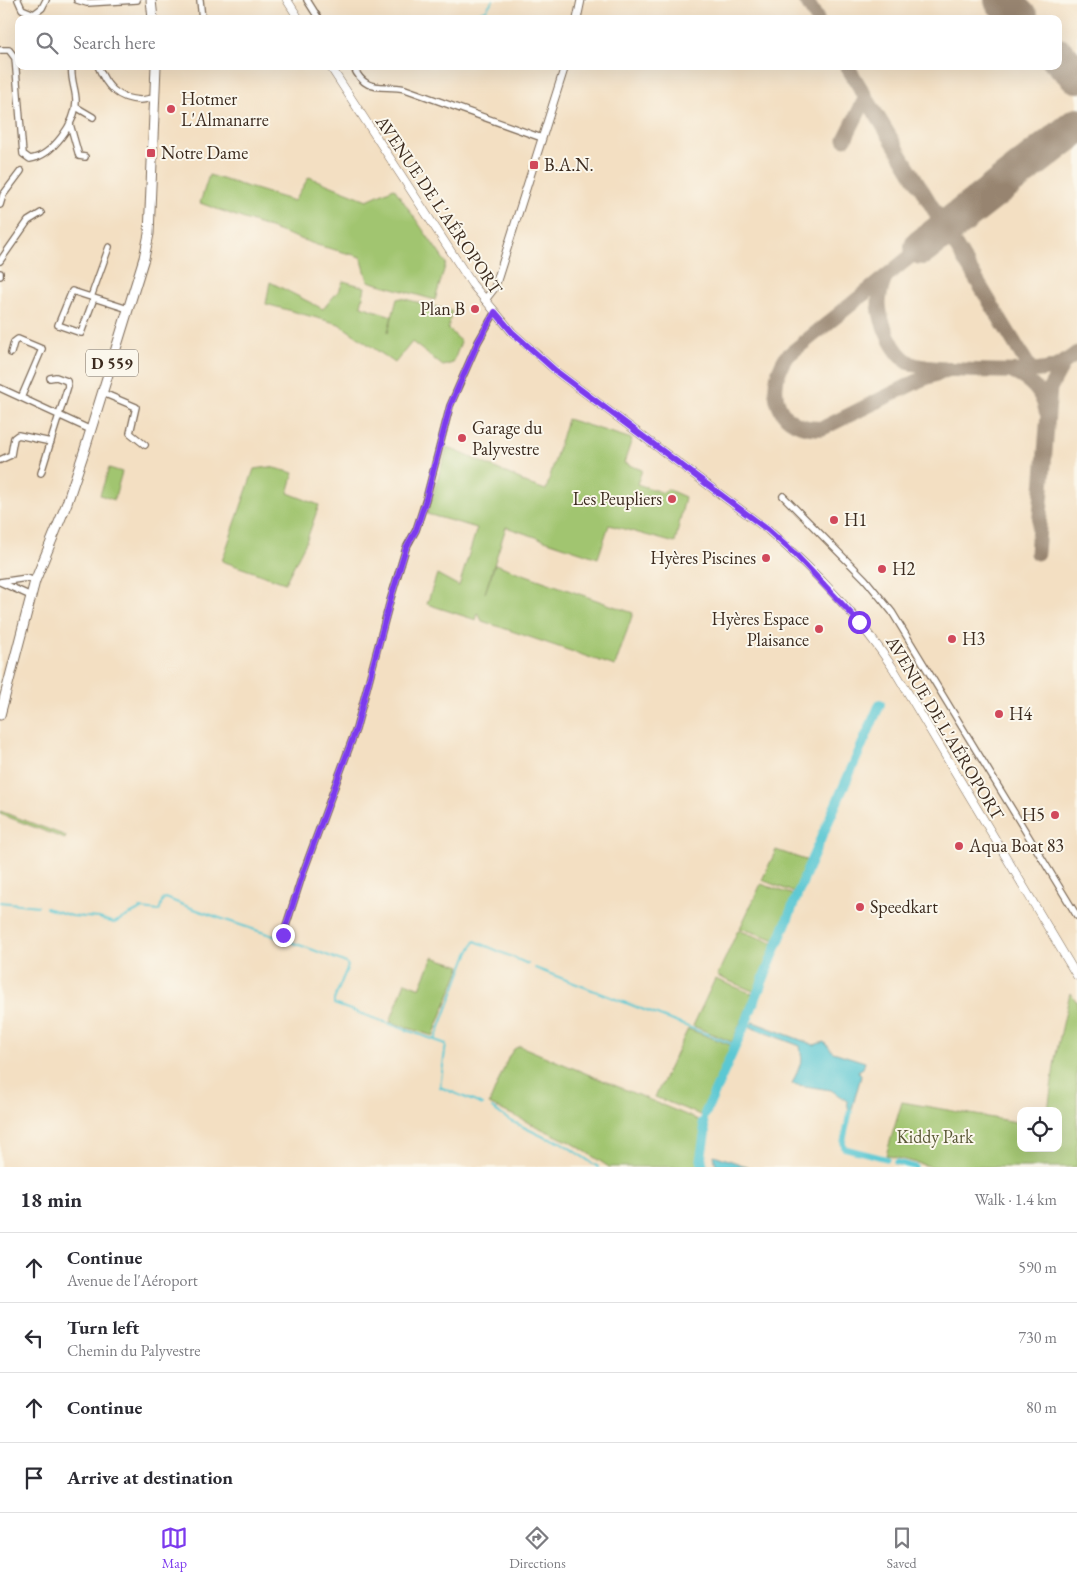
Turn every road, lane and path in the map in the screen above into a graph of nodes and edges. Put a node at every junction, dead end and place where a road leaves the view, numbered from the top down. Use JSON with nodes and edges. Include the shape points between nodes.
{"nodes":[{"id":1,"x":18,"y":0,"type":"edge"},
{"id":2,"x":46,"y":0,"type":"edge"},
{"id":3,"x":77,"y":0,"type":"edge"},
{"id":4,"x":137,"y":0,"type":"edge"},
{"id":5,"x":151,"y":0,"type":"edge"},
{"id":6,"x":200,"y":0,"type":"edge"},
{"id":7,"x":287,"y":0,"type":"edge"},
{"id":8,"x":307,"y":0,"type":"edge"},
{"id":9,"x":581,"y":0,"type":"edge"},
{"id":10,"x":152,"y":15,"type":"edge"},
{"id":11,"x":202,"y":15,"type":"edge"},
{"id":12,"x":296,"y":15,"type":"edge"},
{"id":13,"x":316,"y":15,"type":"edge"},
{"id":14,"x":577,"y":15,"type":"edge"},
{"id":15,"x":0,"y":50,"type":"edge"},
{"id":16,"x":15,"y":58,"type":"edge"},
{"id":17,"x":16,"y":70,"type":"edge"},
{"id":18,"x":72,"y":70,"type":"edge"},
{"id":19,"x":100,"y":70,"type":"edge"},
{"id":20,"x":156,"y":70,"type":"edge"},
{"id":21,"x":333,"y":70,"type":"edge"},
{"id":22,"x":356,"y":70,"type":"edge"},
{"id":23,"x":564,"y":70,"type":"edge"},
{"id":24,"x":156,"y":102,"type":"junction"},
{"id":25,"x":76,"y":107,"type":"junction"},
{"id":26,"x":94,"y":117,"type":"dead end"},
{"id":27,"x":70,"y":124,"type":"junction"},
{"id":28,"x":542,"y":138,"type":"junction"},
{"id":29,"x":85,"y":157,"type":"dead end"},
{"id":30,"x":21,"y":171,"type":"dead end"},
{"id":31,"x":0,"y":205,"type":"edge"},
{"id":32,"x":41,"y":213,"type":"dead end"},
{"id":33,"x":109,"y":247,"type":"dead end"},
{"id":34,"x":0,"y":261,"type":"edge"},
{"id":35,"x":92,"y":298,"type":"junction"},
{"id":36,"x":485,"y":300,"type":"junction"},
{"id":37,"x":128,"y":309,"type":"junction"},
{"id":38,"x":495,"y":312,"type":"junction"},
{"id":39,"x":11,"y":353,"type":"dead end"},
{"id":40,"x":50,"y":378,"type":"dead end"},
{"id":41,"x":0,"y":388,"type":"edge"},
{"id":42,"x":103,"y":393,"type":"junction"},
{"id":43,"x":21,"y":398,"type":"junction"},
{"id":44,"x":60,"y":416,"type":"junction"},
{"id":45,"x":91,"y":430,"type":"junction"},
{"id":46,"x":51,"y":442,"type":"junction"},
{"id":47,"x":145,"y":445,"type":"dead end"},
{"id":48,"x":0,"y":460,"type":"edge"},
{"id":49,"x":41,"y":473,"type":"dead end"},
{"id":50,"x":783,"y":496,"type":"dead end"},
{"id":51,"x":35,"y":581,"type":"junction"},
{"id":52,"x":0,"y":582,"type":"edge"},
{"id":53,"x":30,"y":596,"type":"junction"},
{"id":54,"x":0,"y":715,"type":"edge"},
{"id":55,"x":1077,"y":916,"type":"edge"},
{"id":56,"x":283,"y":935,"type":"dead end"},
{"id":57,"x":1077,"y":976,"type":"edge"}],
"edges":[{"from":1,"to":2,"type":"street","via":[[22,9],[34,14]]},
{"from":3,"to":4,"type":"street","via":[[87,3]]},
{"from":5,"to":10,"type":"main road"},
{"from":6,"to":11,"type":"street"},
{"from":7,"to":12,"type":"main road"},
{"from":8,"to":13,"type":"street"},
{"from":9,"to":14,"type":"street"},
{"from":15,"to":16,"type":"street","via":[[9,50]]},
{"from":17,"to":27,"type":"street","via":[[24,156],[30,159],[39,156]]},
{"from":18,"to":25,"type":"street"},
{"from":19,"to":24,"type":"street","via":[[115,93],[148,105]]},
{"from":20,"to":24,"type":"main road","number":"D 559"},
{"from":21,"to":36,"type":"main road","name":"AVENUE DE L'AÉROPORT","via":[[454,259]]},
{"from":22,"to":28,"type":"street","via":[[362,80],[381,89],[405,89]]},
{"from":23,"to":28,"type":"street"},
{"from":24,"to":37,"type":"main road","number":"D 559","via":[[149,234]]},
{"from":25,"to":26,"type":"street"},
{"from":25,"to":27,"type":"street"},
{"from":27,"to":29,"type":"street","via":[[79,156]]},
{"from":28,"to":36,"type":"street","via":[[495,287]]},
{"from":30,"to":31,"type":"street","via":[[2,195]]},
{"from":32,"to":34,"type":"street","via":[[28,221]]},
{"from":33,"to":35,"type":"street"},
{"from":35,"to":35,"type":"street","via":[[72,291],[58,325],[80,333]]},
{"from":35,"to":37,"type":"street"},
{"from":36,"to":38,"type":"main road","name":"AVENUE DE L'AÉROPORT"},
{"from":37,"to":42,"type":"main road","number":"D 559"},
{"from":38,"to":56,"type":"street","via":[[450,406],[426,499],[406,548],[390,601],[356,729]]},
{"from":38,"to":57,"type":"main road","name":"AVENUE DE L'AÉROPORT","via":[[512,332],[557,372],[768,530],[859,622],[893,668]]},
{"from":39,"to":43,"type":"street","via":[[18,339],[42,349]]},
{"from":40,"to":44,"type":"street","via":[[67,381]]},
{"from":41,"to":43,"type":"street"},
{"from":42,"to":45,"type":"main road","number":"D 559"},
{"from":42,"to":47,"type":"street","via":[[136,408],[130,433]]},
{"from":43,"to":44,"type":"street"},
{"from":44,"to":45,"type":"street"},
{"from":44,"to":46,"type":"street"},
{"from":45,"to":51,"type":"main road","number":"D 559","via":[[67,503]]},
{"from":46,"to":48,"type":"street","via":[[18,435],[14,438],[11,455]]},
{"from":46,"to":49,"type":"street"},
{"from":50,"to":55,"type":"street","via":[[892,612]]},
{"from":51,"to":52,"type":"street","via":[[27,578]]},
{"from":51,"to":53,"type":"main road","number":"D 559"},
{"from":52,"to":53,"type":"street"},
{"from":53,"to":54,"type":"main road","number":"D 559"}]}
